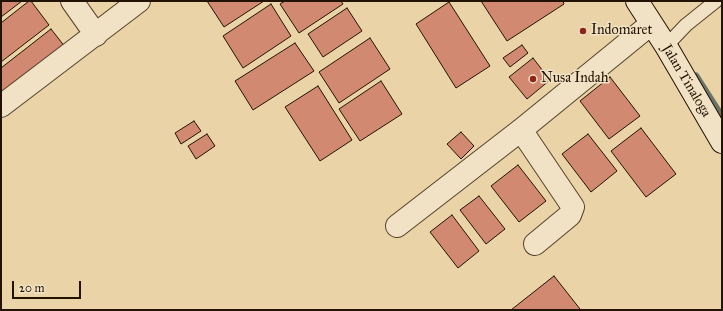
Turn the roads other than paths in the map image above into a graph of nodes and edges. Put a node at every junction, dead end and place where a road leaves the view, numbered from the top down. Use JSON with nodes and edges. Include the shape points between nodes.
{"nodes":[{"id":1,"x":72,"y":1,"type":"edge"},
{"id":2,"x":139,"y":1,"type":"edge"},
{"id":3,"x":637,"y":1,"type":"edge"},
{"id":4,"x":716,"y":1,"type":"edge"},
{"id":5,"x":651,"y":24,"type":"junction"},
{"id":6,"x":96,"y":35,"type":"junction"},
{"id":7,"x":666,"y":46,"type":"junction"},
{"id":8,"x":1,"y":106,"type":"edge"},
{"id":9,"x":521,"y":130,"type":"junction"},
{"id":10,"x":722,"y":142,"type":"edge"},
{"id":11,"x":398,"y":226,"type":"dead end"},
{"id":12,"x":535,"y":244,"type":"dead end"}],
"edges":[{"from":1,"to":6,"type":"street"},
{"from":2,"to":6,"type":"street"},
{"from":3,"to":5,"type":"street","name":"Jalan Tinaloga"},
{"from":4,"to":7,"type":"lane","via":[[686,25]]},
{"from":5,"to":7,"type":"street","name":"Jalan Tinaloga"},
{"from":5,"to":9,"type":"street"},
{"from":6,"to":8,"type":"street"},
{"from":7,"to":10,"type":"street","name":"Jalan Tinaloga"},
{"from":9,"to":11,"type":"street"},
{"from":9,"to":12,"type":"street","via":[[573,207],[570,215]]}]}
